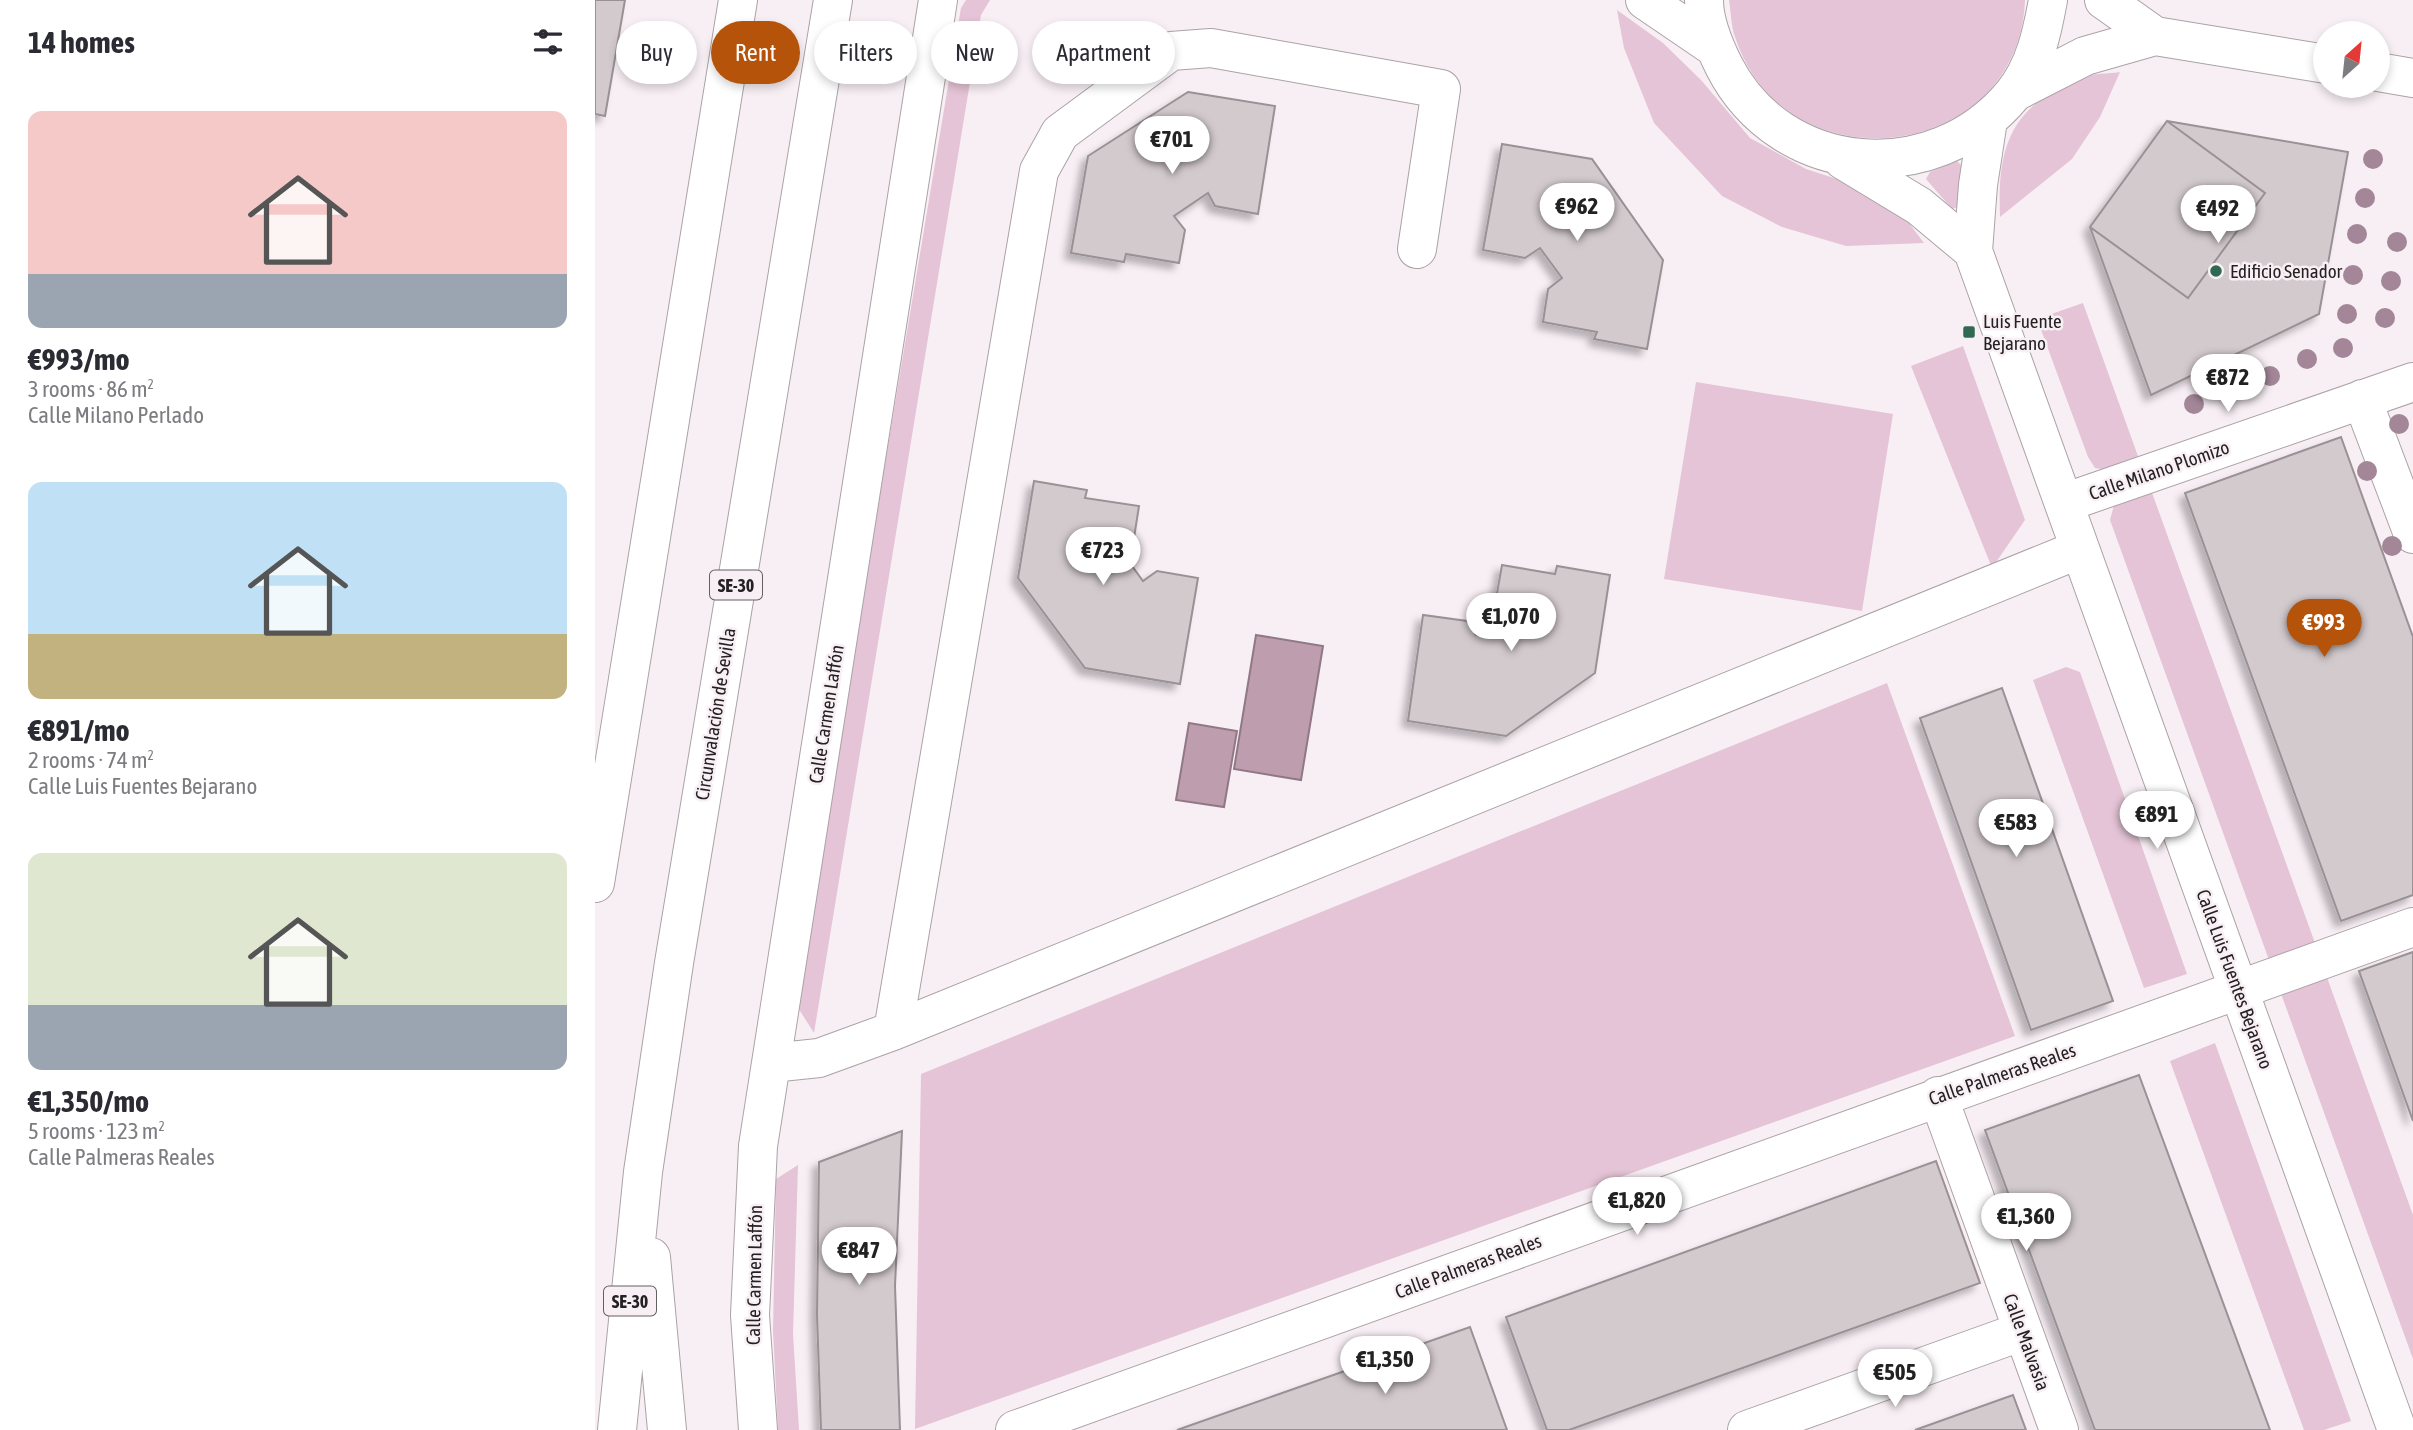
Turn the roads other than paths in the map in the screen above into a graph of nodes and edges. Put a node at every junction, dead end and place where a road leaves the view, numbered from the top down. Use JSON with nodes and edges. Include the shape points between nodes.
{"nodes":[{"id":1,"x":739,"y":0,"type":"edge"},
{"id":2,"x":833,"y":0,"type":"edge"},
{"id":3,"x":938,"y":0,"type":"edge"},
{"id":4,"x":1646,"y":0,"type":"edge"},
{"id":5,"x":1704,"y":0,"type":"edge"},
{"id":6,"x":2048,"y":0,"type":"edge"},
{"id":7,"x":2104,"y":0,"type":"edge"},
{"id":8,"x":2155,"y":36,"type":"junction"},
{"id":9,"x":1714,"y":47,"type":"junction"},
{"id":10,"x":2313,"y":62,"type":"edge"},
{"id":11,"x":2391,"y":74,"type":"edge"},
{"id":12,"x":2413,"y":78,"type":"edge"},
{"id":13,"x":2015,"y":92,"type":"junction"},
{"id":14,"x":1988,"y":120,"type":"junction"},
{"id":15,"x":1836,"y":156,"type":"junction"},
{"id":16,"x":1417,"y":249,"type":"dead end"},
{"id":17,"x":1973,"y":251,"type":"junction"},
{"id":18,"x":2413,"y":382,"type":"edge"},
{"id":19,"x":2362,"y":399,"type":"junction"},
{"id":20,"x":2064,"y":503,"type":"junction"},
{"id":21,"x":2413,"y":534,"type":"edge"},
{"id":22,"x":2080,"y":549,"type":"junction"},
{"id":23,"x":595,"y":883,"type":"edge"},
{"id":24,"x":2413,"y":927,"type":"edge"},
{"id":25,"x":2238,"y":987,"type":"junction"},
{"id":26,"x":893,"y":1031,"type":"junction"},
{"id":27,"x":771,"y":1063,"type":"junction"},
{"id":28,"x":1938,"y":1096,"type":"junction"},
{"id":29,"x":643,"y":1171,"type":"junction"},
{"id":30,"x":2023,"y":1331,"type":"junction"},
{"id":31,"x":617,"y":1430,"type":"edge"},
{"id":32,"x":667,"y":1430,"type":"edge"},
{"id":33,"x":758,"y":1430,"type":"edge"},
{"id":34,"x":1015,"y":1430,"type":"edge"},
{"id":35,"x":1747,"y":1430,"type":"edge"},
{"id":36,"x":2059,"y":1430,"type":"edge"},
{"id":37,"x":2397,"y":1430,"type":"edge"}],
"edges":[{"from":1,"to":23,"type":"main road"},
{"from":2,"to":29,"type":"main road","name":"Circunvalación de Sevilla","number":"SE-30"},
{"from":3,"to":27,"type":"main road","name":"Calle Carmen Laffón"},
{"from":4,"to":9,"type":"main road"},
{"from":5,"to":9,"type":"main road"},
{"from":6,"to":13,"type":"main road","via":[[2040,46]]},
{"from":7,"to":8,"type":"main road"},
{"from":8,"to":10,"type":"main road"},
{"from":8,"to":13,"type":"main road","via":[[2085,56]]},
{"from":9,"to":15,"type":"main road","via":[[1733,85],[1762,117],[1797,141]]},
{"from":11,"to":12,"type":"main road"},
{"from":13,"to":14,"type":"main road"},
{"from":14,"to":15,"type":"main road","via":[[1942,148],[1890,160]]},
{"from":14,"to":17,"type":"main road","name":"Calle Luis Fuentes Bejarano"},
{"from":15,"to":17,"type":"main road","via":[[1919,206]]},
{"from":16,"to":26,"type":"main road","via":[[1441,89],[1211,48],[1171,51],[1060,133],[1039,171]]},
{"from":17,"to":20,"type":"main road","name":"Calle Luis Fuentes Bejarano"},
{"from":18,"to":19,"type":"main road","name":"Calle Milano Plomizo"},
{"from":19,"to":20,"type":"main road","name":"Calle Milano Plomizo"},
{"from":19,"to":21,"type":"main road"},
{"from":20,"to":22,"type":"main road","name":"Calle Luis Fuentes Bejarano"},
{"from":22,"to":25,"type":"main road","name":"Calle Luis Fuentes Bejarano"},
{"from":22,"to":26,"type":"main road"},
{"from":24,"to":25,"type":"main road","name":"Calle Palmeras Reales"},
{"from":25,"to":28,"type":"main road","name":"Calle Palmeras Reales"},
{"from":25,"to":37,"type":"main road","name":"Calle Luis Fuentes Bejarano"},
{"from":26,"to":27,"type":"main road","via":[[819,1058]]},
{"from":27,"to":33,"type":"main road","name":"Calle Carmen Laffón","via":[[758,1146],[750,1315]]},
{"from":28,"to":30,"type":"main road","name":"Calle Malvasia"},
{"from":28,"to":34,"type":"main road","name":"Calle Palmeras Reales"},
{"from":29,"to":31,"type":"main road","name":"Circunvalación de Sevilla","number":"SE-30"},
{"from":29,"to":32,"type":"main road"},
{"from":30,"to":35,"type":"main road"},
{"from":30,"to":36,"type":"main road","name":"Calle Malvasia"}]}
